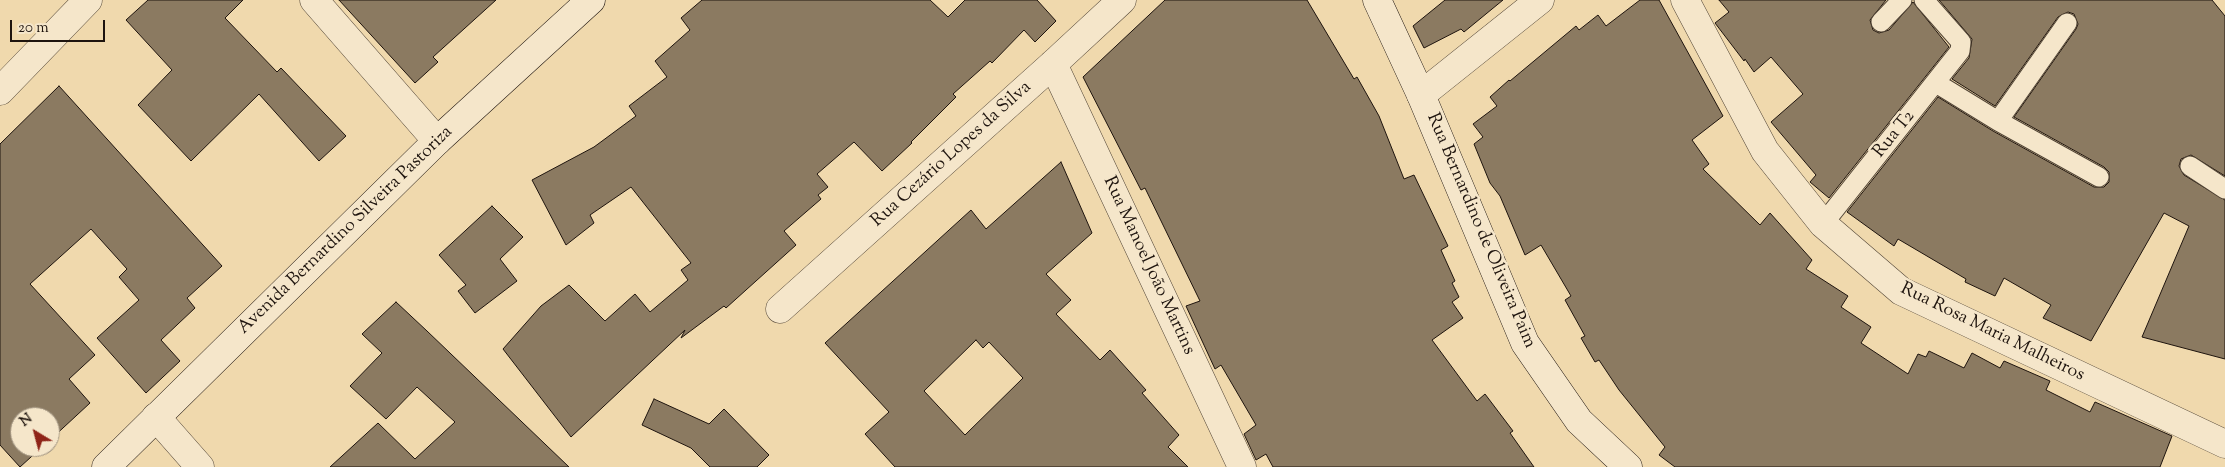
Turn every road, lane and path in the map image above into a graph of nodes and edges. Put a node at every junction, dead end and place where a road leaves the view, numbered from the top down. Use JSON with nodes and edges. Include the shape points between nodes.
{"nodes":[{"id":1,"x":88,"y":0,"type":"edge"},
{"id":2,"x":314,"y":0,"type":"edge"},
{"id":3,"x":591,"y":0,"type":"edge"},
{"id":4,"x":1122,"y":0,"type":"edge"},
{"id":5,"x":1377,"y":0,"type":"edge"},
{"id":6,"x":1540,"y":0,"type":"edge"},
{"id":7,"x":1685,"y":0,"type":"edge"},
{"id":8,"x":1902,"y":0,"type":"edge"},
{"id":9,"x":1924,"y":0,"type":"edge"},
{"id":10,"x":1881,"y":22,"type":"dead end"},
{"id":11,"x":2067,"y":23,"type":"dead end"},
{"id":12,"x":1053,"y":64,"type":"junction"},
{"id":13,"x":1936,"y":83,"type":"junction"},
{"id":14,"x":0,"y":91,"type":"edge"},
{"id":15,"x":1421,"y":95,"type":"junction"},
{"id":16,"x":1998,"y":121,"type":"junction"},
{"id":17,"x":437,"y":141,"type":"junction"},
{"id":18,"x":2190,"y":166,"type":"dead end"},
{"id":19,"x":2100,"y":176,"type":"dead end"},
{"id":20,"x":2225,"y":189,"type":"edge"},
{"id":21,"x":1822,"y":224,"type":"junction"},
{"id":22,"x":780,"y":309,"type":"dead end"},
{"id":23,"x":156,"y":417,"type":"junction"},
{"id":24,"x":2225,"y":444,"type":"edge"},
{"id":25,"x":106,"y":467,"type":"edge"},
{"id":26,"x":200,"y":467,"type":"edge"},
{"id":27,"x":1242,"y":467,"type":"edge"},
{"id":28,"x":1628,"y":467,"type":"edge"}],
"edges":[{"from":1,"to":14,"type":"street"},
{"from":2,"to":17,"type":"street"},
{"from":3,"to":17,"type":"street","name":"Avenida Bernardino Silveira Pastoriza"},
{"from":4,"to":12,"type":"street","name":"Rua Cezário Lopes da Silva"},
{"from":5,"to":15,"type":"street","name":"Rua Bernardino de Oliveira Paim"},
{"from":6,"to":15,"type":"street"},
{"from":7,"to":21,"type":"street","name":"Rua Rosa Maria Malheiros","via":[[1765,151]]},
{"from":8,"to":10,"type":"lane"},
{"from":9,"to":13,"type":"lane","name":"Rua T2","via":[[1961,42],[1960,51]]},
{"from":11,"to":16,"type":"lane"},
{"from":12,"to":22,"type":"street","name":"Rua Cezário Lopes da Silva"},
{"from":12,"to":27,"type":"street","name":"Rua Manoel João Martins"},
{"from":13,"to":16,"type":"lane"},
{"from":13,"to":21,"type":"lane","name":"Rua T2"},
{"from":15,"to":28,"type":"street","name":"Rua Bernardino de Oliveira Paim","via":[[1525,343],[1579,421]]},
{"from":16,"to":19,"type":"lane"},
{"from":17,"to":23,"type":"street","name":"Avenida Bernardino Silveira Pastoriza"},
{"from":18,"to":20,"type":"lane"},
{"from":21,"to":24,"type":"street","name":"Rua Rosa Maria Malheiros","via":[[1901,291]]},
{"from":23,"to":25,"type":"street","name":"Avenida Bernardino Silveira Pastoriza"},
{"from":23,"to":26,"type":"street"}]}
